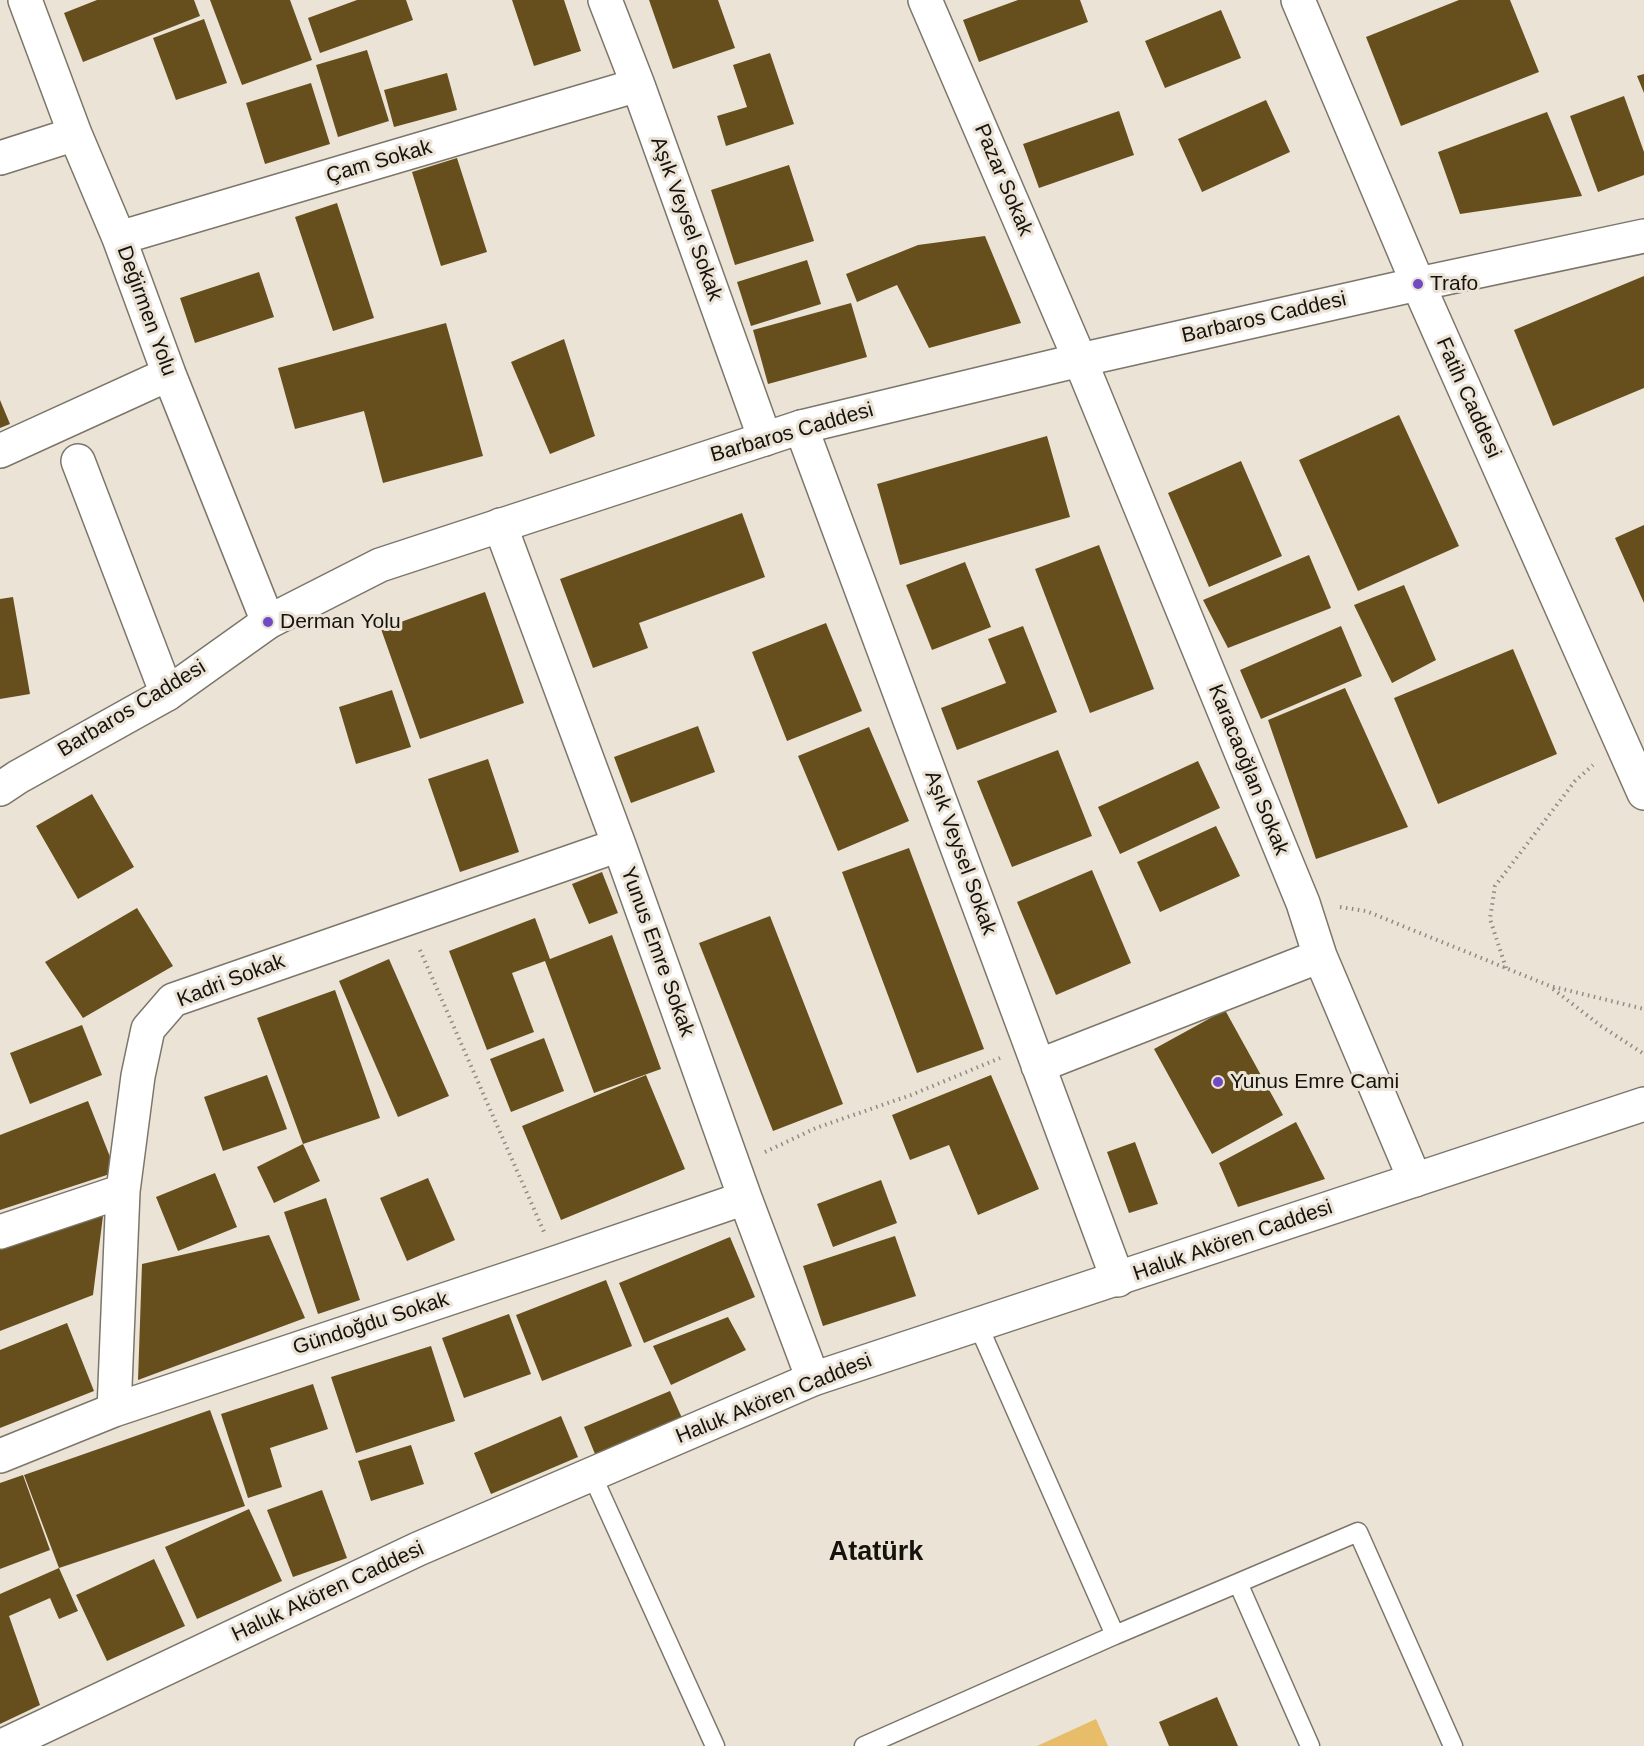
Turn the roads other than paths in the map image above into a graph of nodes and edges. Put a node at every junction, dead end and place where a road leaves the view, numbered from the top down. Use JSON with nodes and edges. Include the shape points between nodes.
{"nodes":[{"id":1,"x":25,"y":0,"type":"edge"},
{"id":2,"x":605,"y":0,"type":"edge"},
{"id":3,"x":925,"y":0,"type":"edge"},
{"id":4,"x":1298,"y":0,"type":"edge"},
{"id":5,"x":638,"y":85,"type":"junction"},
{"id":6,"x":75,"y":134,"type":"junction"},
{"id":7,"x":0,"y":158,"type":"edge"},
{"id":8,"x":1644,"y":236,"type":"edge"},
{"id":9,"x":119,"y":238,"type":"junction"},
{"id":10,"x":1418,"y":284,"type":"junction"},
{"id":11,"x":1080,"y":360,"type":"junction"},
{"id":12,"x":169,"y":374,"type":"junction"},
{"id":13,"x":801,"y":427,"type":"junction"},
{"id":14,"x":765,"y":438,"type":"junction"},
{"id":15,"x":0,"y":451,"type":"edge"},
{"id":16,"x":78,"y":461,"type":"dead end"},
{"id":17,"x":500,"y":525,"type":"junction"},
{"id":18,"x":268,"y":622,"type":"junction"},
{"id":19,"x":167,"y":694,"type":"junction"},
{"id":20,"x":0,"y":789,"type":"edge"},
{"id":21,"x":1644,"y":793,"type":"edge"},
{"id":22,"x":618,"y":845,"type":"junction"},
{"id":23,"x":1320,"y":956,"type":"junction"},
{"id":24,"x":1034,"y":1055,"type":"junction"},
{"id":25,"x":1644,"y":1104,"type":"edge"},
{"id":26,"x":1415,"y":1180,"type":"junction"},
{"id":27,"x":123,"y":1191,"type":"junction"},
{"id":28,"x":745,"y":1198,"type":"junction"},
{"id":29,"x":0,"y":1232,"type":"edge"},
{"id":30,"x":1118,"y":1280,"type":"junction"},
{"id":31,"x":978,"y":1325,"type":"junction"},
{"id":32,"x":813,"y":1379,"type":"junction"},
{"id":33,"x":114,"y":1410,"type":"junction"},
{"id":34,"x":0,"y":1456,"type":"edge"},
{"id":35,"x":591,"y":1475,"type":"junction"},
{"id":36,"x":1238,"y":1583,"type":"junction"},
{"id":37,"x":1114,"y":1635,"type":"junction"},
{"id":38,"x":2,"y":1746,"type":"edge"},
{"id":39,"x":715,"y":1746,"type":"edge"},
{"id":40,"x":864,"y":1746,"type":"edge"},
{"id":41,"x":1310,"y":1746,"type":"edge"},
{"id":42,"x":1453,"y":1746,"type":"edge"}],
"edges":[{"from":1,"to":6,"type":"street","name":"Değirmen Yolu"},
{"from":2,"to":5,"type":"street","name":"Aşık Veysel Sokak"},
{"from":3,"to":11,"type":"street","name":"Pazar Sokak"},
{"from":4,"to":10,"type":"street","name":"Fatih Caddesi"},
{"from":5,"to":9,"type":"street","name":"Çam Sokak"},
{"from":5,"to":14,"type":"street","name":"Aşık Veysel Sokak"},
{"from":6,"to":7,"type":"street"},
{"from":6,"to":9,"type":"street","name":"Değirmen Yolu"},
{"from":8,"to":10,"type":"street","name":"Barbaros Caddesi"},
{"from":9,"to":12,"type":"street","name":"Değirmen Yolu"},
{"from":10,"to":11,"type":"street","name":"Barbaros Caddesi"},
{"from":10,"to":21,"type":"street","name":"Fatih Caddesi"},
{"from":11,"to":13,"type":"street","name":"Barbaros Caddesi"},
{"from":11,"to":23,"type":"street","name":"Karacaoğlan Sokak","via":[[1303,903]]},
{"from":12,"to":15,"type":"street"},
{"from":12,"to":18,"type":"street","name":"Değirmen Yolu"},
{"from":13,"to":14,"type":"street","name":"Barbaros Caddesi"},
{"from":13,"to":24,"type":"street","name":"Aşık Veysel Sokak"},
{"from":14,"to":17,"type":"street","name":"Barbaros Caddesi"},
{"from":16,"to":19,"type":"street"},
{"from":17,"to":18,"type":"street","name":"Barbaros Caddesi","via":[[380,565]]},
{"from":17,"to":22,"type":"street","name":"Yunus Emre Sokak"},
{"from":18,"to":19,"type":"street","name":"Barbaros Caddesi"},
{"from":19,"to":20,"type":"street","name":"Barbaros Caddesi"},
{"from":22,"to":27,"type":"street","name":"Kadri Sokak","via":[[172,1000],[148,1029]]},
{"from":22,"to":28,"type":"street","name":"Yunus Emre Sokak"},
{"from":23,"to":24,"type":"street"},
{"from":23,"to":26,"type":"street","name":"Karacaoğlan Sokak"},
{"from":24,"to":30,"type":"street","name":"Aşık Veysel Sokak"},
{"from":25,"to":26,"type":"street","name":"Haluk Akören Caddesi"},
{"from":26,"to":30,"type":"street","name":"Haluk Akören Caddesi"},
{"from":27,"to":29,"type":"street"},
{"from":27,"to":33,"type":"street","name":"Kadri Sokak"},
{"from":28,"to":32,"type":"street","name":"Yunus Emre Sokak"},
{"from":28,"to":33,"type":"street","name":"Gündoğdu Sokak"},
{"from":30,"to":31,"type":"street","name":"Haluk Akören Caddesi"},
{"from":31,"to":32,"type":"street","name":"Haluk Akören Caddesi"},
{"from":31,"to":37,"type":"lane"},
{"from":32,"to":35,"type":"street","name":"Haluk Akören Caddesi"},
{"from":33,"to":34,"type":"street","name":"Gündoğdu Sokak"},
{"from":35,"to":38,"type":"street","name":"Haluk Akören Caddesi","via":[[418,1550]]},
{"from":35,"to":39,"type":"lane"},
{"from":36,"to":37,"type":"lane"},
{"from":36,"to":41,"type":"lane"},
{"from":36,"to":42,"type":"lane","via":[[1358,1532]]},
{"from":37,"to":40,"type":"lane"}]}
